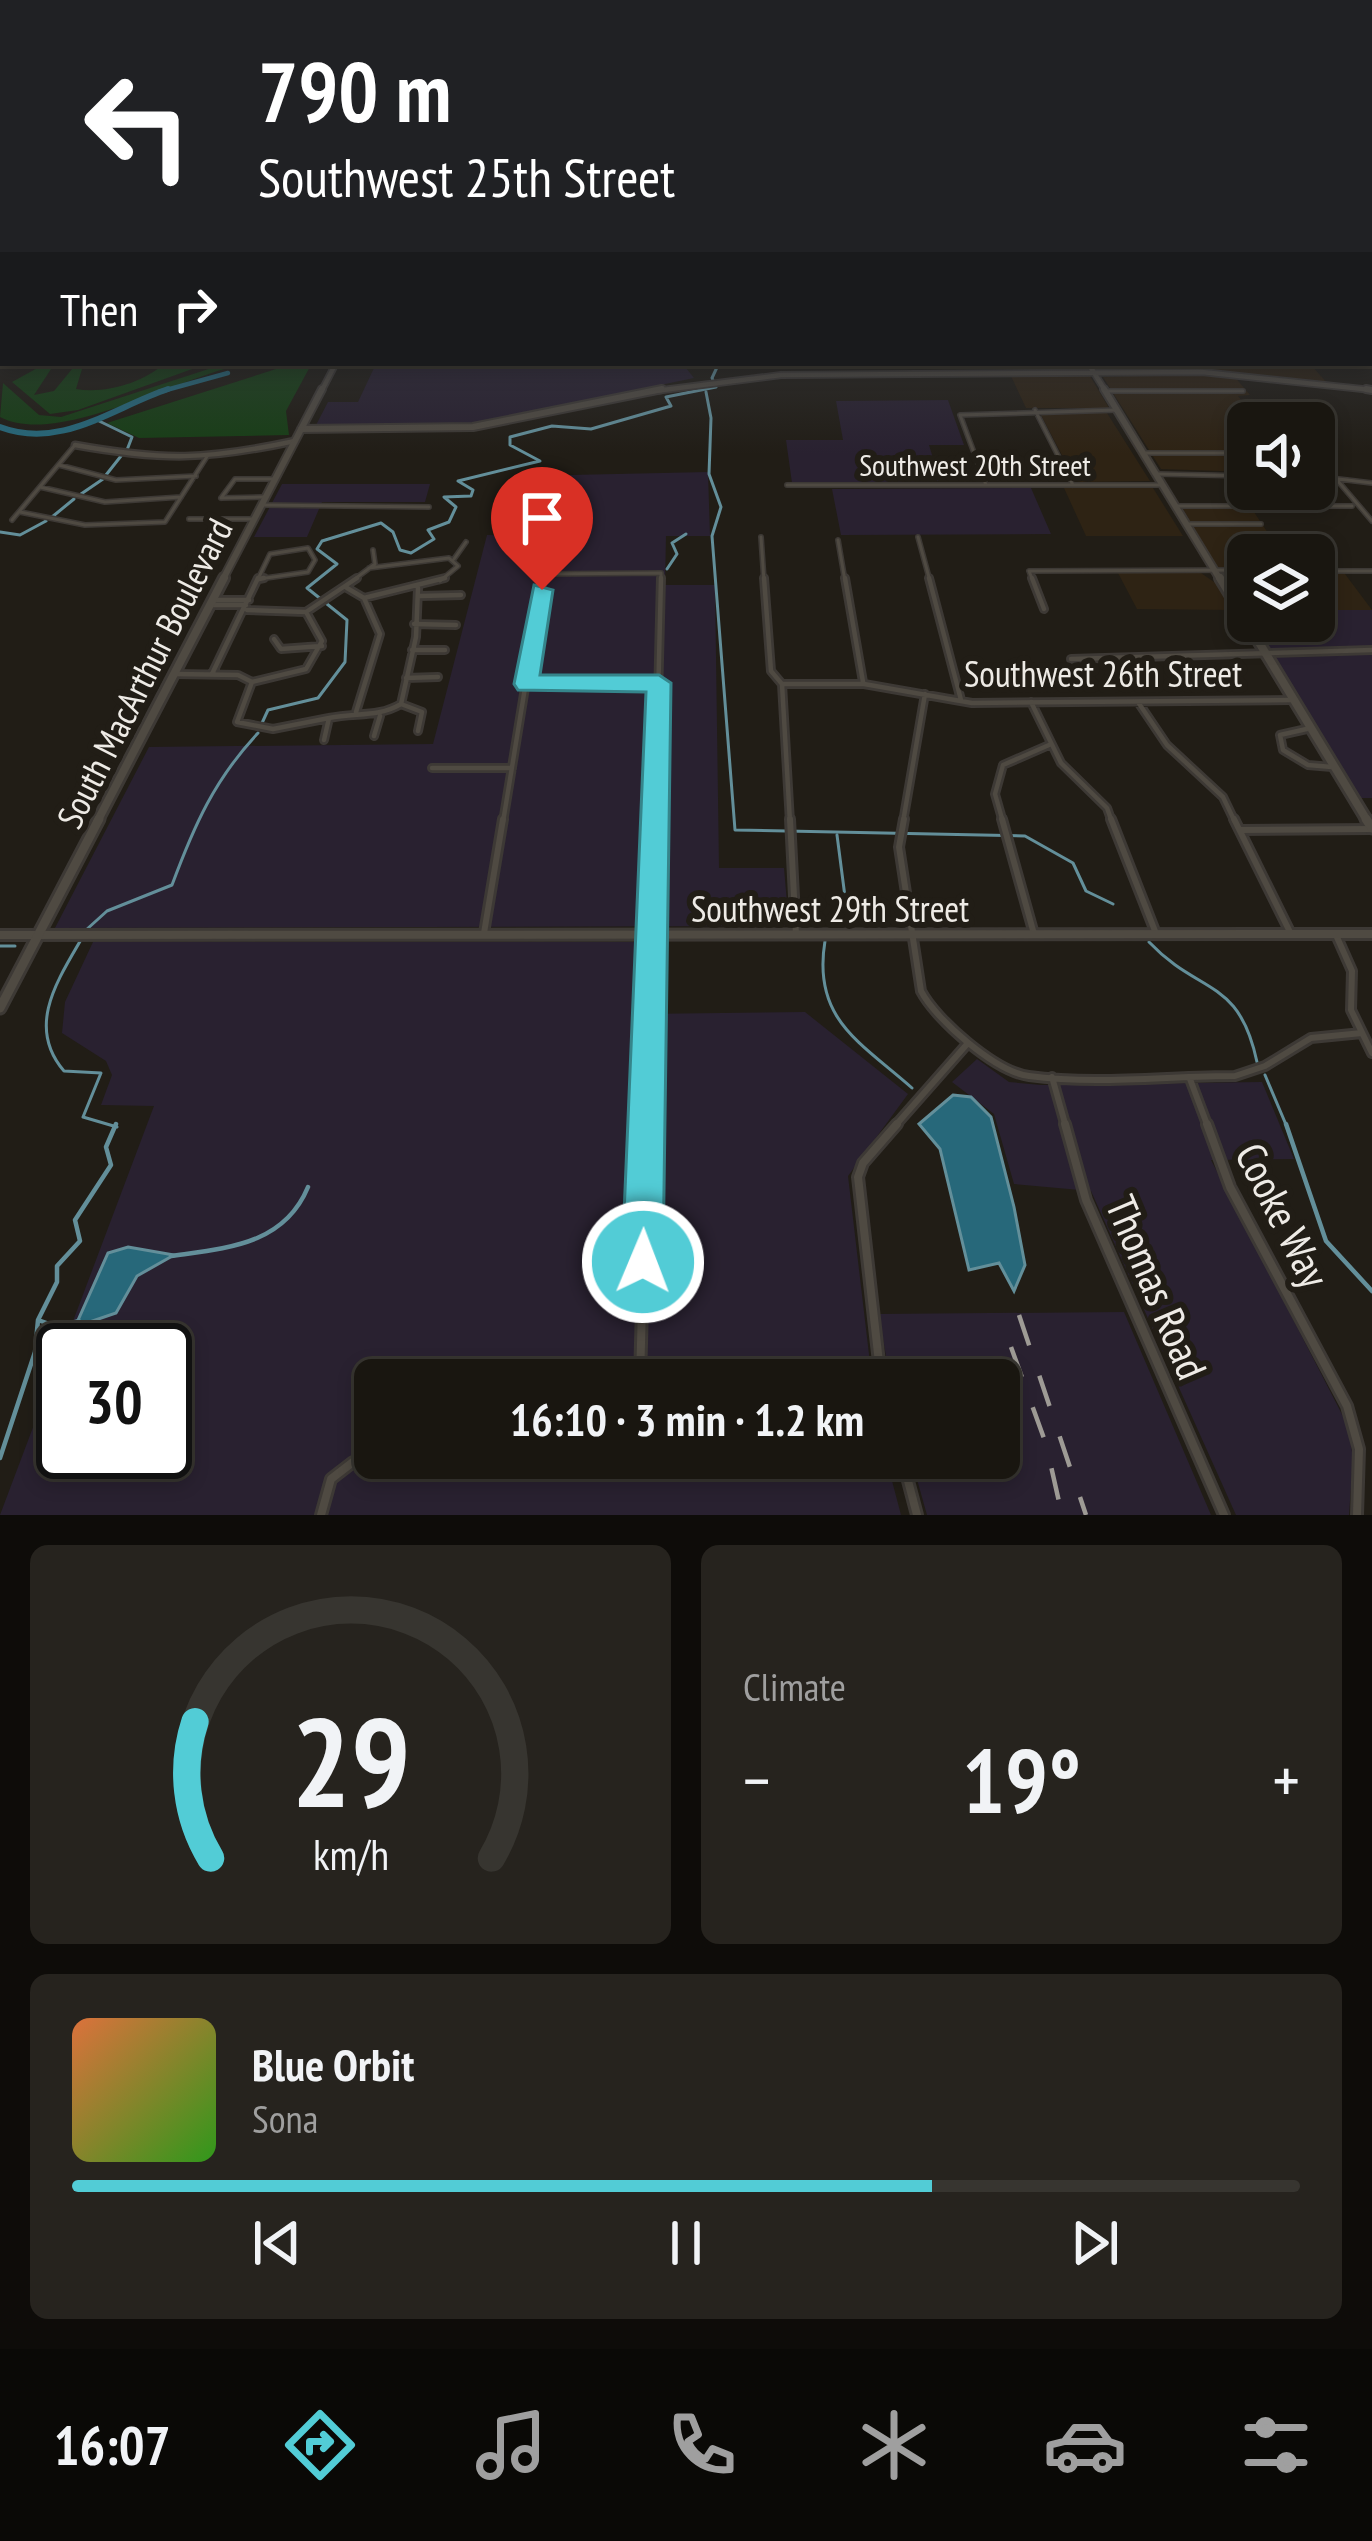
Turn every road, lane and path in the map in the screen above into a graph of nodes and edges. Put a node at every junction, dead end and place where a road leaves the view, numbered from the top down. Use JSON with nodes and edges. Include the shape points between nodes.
{"nodes":[{"id":1,"x":334,"y":366,"type":"edge"},
{"id":2,"x":1090,"y":366,"type":"edge"},
{"id":3,"x":1094,"y":373,"type":"junction"},
{"id":4,"x":1372,"y":390,"type":"edge"},
{"id":5,"x":1195,"y":392,"type":"junction"},
{"id":6,"x":1108,"y":395,"type":"junction"},
{"id":7,"x":1116,"y":409,"type":"junction"},
{"id":8,"x":1035,"y":410,"type":"junction"},
{"id":9,"x":298,"y":436,"type":"junction"},
{"id":10,"x":75,"y":446,"type":"joint"},
{"id":11,"x":1227,"y":453,"type":"edge"},
{"id":12,"x":1144,"y":454,"type":"junction"},
{"id":13,"x":208,"y":455,"type":"junction"},
{"id":14,"x":58,"y":465,"type":"junction"},
{"id":15,"x":1157,"y":475,"type":"junction"},
{"id":16,"x":196,"y":476,"type":"junction"},
{"id":17,"x":1227,"y":476,"type":"edge"},
{"id":18,"x":1335,"y":477,"type":"edge"},
{"id":19,"x":276,"y":478,"type":"junction"},
{"id":20,"x":1335,"y":478,"type":"edge"},
{"id":21,"x":1372,"y":483,"type":"edge"},
{"id":22,"x":787,"y":485,"type":"dead end"},
{"id":23,"x":986,"y":485,"type":"junction"},
{"id":24,"x":1073,"y":485,"type":"junction"},
{"id":25,"x":40,"y":487,"type":"junction"},
{"id":26,"x":181,"y":497,"type":"junction"},
{"id":27,"x":264,"y":501,"type":"junction"},
{"id":28,"x":1175,"y":506,"type":"junction"},
{"id":29,"x":1352,"y":506,"type":"dead end"},
{"id":30,"x":430,"y":507,"type":"dead end"},
{"id":31,"x":20,"y":512,"type":"junction"},
{"id":32,"x":189,"y":519,"type":"dead end"},
{"id":33,"x":254,"y":519,"type":"junction"},
{"id":34,"x":12,"y":520,"type":"dead end"},
{"id":35,"x":1372,"y":521,"type":"edge"},
{"id":36,"x":1261,"y":524,"type":"dead end"},
{"id":37,"x":1189,"y":527,"type":"junction"},
{"id":38,"x":761,"y":537,"type":"dead end"},
{"id":39,"x":918,"y":538,"type":"dead end"},
{"id":40,"x":838,"y":540,"type":"dead end"},
{"id":41,"x":466,"y":542,"type":"dead end"},
{"id":42,"x":374,"y":550,"type":"dead end"},
{"id":43,"x":454,"y":559,"type":"junction"},
{"id":44,"x":369,"y":568,"type":"junction"},
{"id":45,"x":1214,"y":569,"type":"junction"},
{"id":46,"x":1227,"y":570,"type":"edge"},
{"id":47,"x":1335,"y":571,"type":"edge"},
{"id":48,"x":1372,"y":571,"type":"edge"},
{"id":49,"x":259,"y":580,"type":"junction"},
{"id":50,"x":347,"y":588,"type":"junction"},
{"id":51,"x":419,"y":592,"type":"junction"},
{"id":52,"x":461,"y":595,"type":"dead end"},
{"id":53,"x":364,"y":598,"type":"junction"},
{"id":54,"x":211,"y":603,"type":"junction"},
{"id":55,"x":247,"y":605,"type":"junction"},
{"id":56,"x":1044,"y":609,"type":"dead end"},
{"id":57,"x":306,"y":612,"type":"junction"},
{"id":58,"x":414,"y":624,"type":"junction"},
{"id":59,"x":456,"y":625,"type":"dead end"},
{"id":60,"x":274,"y":639,"type":"dead end"},
{"id":61,"x":322,"y":646,"type":"junction"},
{"id":62,"x":412,"y":650,"type":"junction"},
{"id":63,"x":445,"y":650,"type":"dead end"},
{"id":64,"x":1263,"y":650,"type":"junction"},
{"id":65,"x":1372,"y":650,"type":"edge"},
{"id":66,"x":1071,"y":659,"type":"dead end"},
{"id":67,"x":174,"y":674,"type":"junction"},
{"id":68,"x":212,"y":674,"type":"junction"},
{"id":69,"x":438,"y":677,"type":"dead end"},
{"id":70,"x":406,"y":678,"type":"junction"},
{"id":71,"x":252,"y":682,"type":"junction"},
{"id":72,"x":659,"y":683,"type":"junction"},
{"id":73,"x":526,"y":684,"type":"junction"},
{"id":74,"x":782,"y":684,"type":"junction"},
{"id":75,"x":864,"y":684,"type":"junction"},
{"id":76,"x":925,"y":694,"type":"junction"},
{"id":77,"x":1294,"y":700,"type":"junction"},
{"id":78,"x":961,"y":702,"type":"junction"},
{"id":79,"x":1138,"y":702,"type":"junction"},
{"id":80,"x":1031,"y":703,"type":"junction"},
{"id":81,"x":401,"y":704,"type":"junction"},
{"id":82,"x":356,"y":712,"type":"junction"},
{"id":83,"x":380,"y":716,"type":"junction"},
{"id":84,"x":329,"y":718,"type":"junction"},
{"id":85,"x":1311,"y":728,"type":"junction"},
{"id":86,"x":418,"y":731,"type":"dead end"},
{"id":87,"x":374,"y":736,"type":"dead end"},
{"id":88,"x":324,"y":740,"type":"dead end"},
{"id":89,"x":1049,"y":745,"type":"junction"},
{"id":90,"x":1335,"y":767,"type":"junction"},
{"id":91,"x":432,"y":768,"type":"dead end"},
{"id":92,"x":512,"y":768,"type":"junction"},
{"id":93,"x":1372,"y":828,"type":"edge"},
{"id":94,"x":1241,"y":830,"type":"junction"},
{"id":95,"x":484,"y":933,"type":"junction"},
{"id":96,"x":652,"y":934,"type":"junction"},
{"id":97,"x":1372,"y":934,"type":"edge"},
{"id":98,"x":0,"y":935,"type":"edge"},
{"id":99,"x":38,"y":935,"type":"junction"},
{"id":100,"x":796,"y":935,"type":"junction"},
{"id":101,"x":914,"y":935,"type":"junction"},
{"id":102,"x":1034,"y":935,"type":"junction"},
{"id":103,"x":1157,"y":935,"type":"junction"},
{"id":104,"x":1292,"y":935,"type":"junction"},
{"id":105,"x":1336,"y":935,"type":"junction"},
{"id":106,"x":0,"y":1008,"type":"edge"},
{"id":107,"x":1362,"y":1033,"type":"junction"},
{"id":108,"x":968,"y":1042,"type":"junction"},
{"id":109,"x":1372,"y":1053,"type":"edge"},
{"id":110,"x":1052,"y":1077,"type":"junction"},
{"id":111,"x":1189,"y":1077,"type":"junction"},
{"id":112,"x":641,"y":1359,"type":"edge"},
{"id":113,"x":876,"y":1359,"type":"edge"},
{"id":114,"x":354,"y":1463,"type":"edge"},
{"id":115,"x":908,"y":1479,"type":"edge"},
{"id":116,"x":321,"y":1515,"type":"edge"},
{"id":117,"x":917,"y":1515,"type":"edge"},
{"id":118,"x":1224,"y":1515,"type":"edge"},
{"id":119,"x":1358,"y":1515,"type":"edge"}],
"edges":[{"from":1,"to":9,"type":"main road","name":"South MacArthur Boulevard"},
{"from":2,"to":3,"type":"main road"},
{"from":3,"to":4,"type":"main road","via":[[1216,373]]},
{"from":3,"to":6,"type":"main road"},
{"from":3,"to":9,"type":"main road","via":[[733,378],[473,427]]},
{"from":5,"to":5,"type":"street","via":[[1243,391]]},
{"from":5,"to":6,"type":"street"},
{"from":6,"to":7,"type":"main road"},
{"from":7,"to":8,"type":"street"},
{"from":7,"to":12,"type":"main road"},
{"from":8,"to":23,"type":"street","via":[[960,415]]},
{"from":8,"to":24,"type":"street"},
{"from":9,"to":13,"type":"street"},
{"from":9,"to":19,"type":"main road","name":"South MacArthur Boulevard"},
{"from":10,"to":13,"type":"street","via":[[148,460]]},
{"from":10,"to":14,"type":"street"},
{"from":11,"to":12,"type":"street"},
{"from":12,"to":15,"type":"main road"},
{"from":13,"to":16,"type":"street"},
{"from":14,"to":16,"type":"street","via":[[116,479]]},
{"from":14,"to":25,"type":"street"},
{"from":15,"to":17,"type":"street","name":"Southwest 20th Street"},
{"from":15,"to":24,"type":"street","name":"Southwest 20th Street"},
{"from":15,"to":28,"type":"main road"},
{"from":16,"to":26,"type":"street"},
{"from":18,"to":21,"type":"street"},
{"from":19,"to":27,"type":"main road","name":"South MacArthur Boulevard"},
{"from":19,"to":27,"type":"street","via":[[235,479],[221,498]]},
{"from":20,"to":35,"type":"street"},
{"from":22,"to":23,"type":"street","name":"Southwest 20th Street"},
{"from":23,"to":24,"type":"street","name":"Southwest 20th Street"},
{"from":25,"to":26,"type":"street","via":[[105,502]]},
{"from":25,"to":31,"type":"street"},
{"from":26,"to":31,"type":"street","via":[[168,519],[85,525]]},
{"from":27,"to":30,"type":"street"},
{"from":27,"to":33,"type":"main road","name":"South MacArthur Boulevard"},
{"from":28,"to":29,"type":"street"},
{"from":28,"to":37,"type":"main road"},
{"from":31,"to":34,"type":"street"},
{"from":32,"to":33,"type":"street"},
{"from":33,"to":54,"type":"main road","name":"South MacArthur Boulevard"},
{"from":36,"to":37,"type":"street"},
{"from":37,"to":45,"type":"main road"},
{"from":38,"to":74,"type":"street","via":[[772,676]]},
{"from":39,"to":78,"type":"street"},
{"from":40,"to":75,"type":"street"},
{"from":41,"to":43,"type":"street"},
{"from":42,"to":44,"type":"street"},
{"from":43,"to":44,"type":"street"},
{"from":43,"to":51,"type":"street","via":[[452,575]]},
{"from":44,"to":50,"type":"street"},
{"from":45,"to":46,"type":"street"},
{"from":45,"to":56,"type":"street","via":[[1029,571]]},
{"from":45,"to":64,"type":"main road"},
{"from":47,"to":48,"type":"street"},
{"from":49,"to":49,"type":"street","via":[[278,550],[308,548],[315,560],[308,572]]},
{"from":49,"to":55,"type":"street"},
{"from":50,"to":53,"type":"street"},
{"from":50,"to":57,"type":"street"},
{"from":51,"to":52,"type":"street"},
{"from":51,"to":53,"type":"street"},
{"from":51,"to":58,"type":"street"},
{"from":53,"to":82,"type":"street","via":[[380,641]]},
{"from":54,"to":55,"type":"street"},
{"from":54,"to":67,"type":"main road","name":"South MacArthur Boulevard"},
{"from":55,"to":57,"type":"street"},
{"from":55,"to":68,"type":"street"},
{"from":57,"to":61,"type":"street"},
{"from":58,"to":59,"type":"street"},
{"from":58,"to":62,"type":"street"},
{"from":60,"to":61,"type":"street","via":[[281,649]]},
{"from":61,"to":71,"type":"street","via":[[300,674]]},
{"from":62,"to":63,"type":"street"},
{"from":62,"to":70,"type":"street"},
{"from":64,"to":65,"type":"street"},
{"from":64,"to":66,"type":"street"},
{"from":64,"to":77,"type":"main road"},
{"from":67,"to":68,"type":"street"},
{"from":67,"to":99,"type":"main road","name":"South MacArthur Boulevard"},
{"from":68,"to":71,"type":"street"},
{"from":69,"to":70,"type":"street"},
{"from":70,"to":81,"type":"street"},
{"from":71,"to":84,"type":"street","via":[[236,716],[243,727]]},
{"from":72,"to":73,"type":"street"},
{"from":72,"to":73,"type":"street","via":[[661,573],[544,574]]},
{"from":72,"to":96,"type":"street"},
{"from":73,"to":92,"type":"street"},
{"from":74,"to":75,"type":"street","name":"Southwest 26th Street"},
{"from":74,"to":100,"type":"street"},
{"from":75,"to":76,"type":"street","name":"Southwest 26th Street"},
{"from":76,"to":78,"type":"street","name":"Southwest 26th Street"},
{"from":76,"to":101,"type":"street","via":[[900,835]]},
{"from":77,"to":79,"type":"street","name":"Southwest 26th Street"},
{"from":77,"to":85,"type":"main road"},
{"from":78,"to":80,"type":"street","name":"Southwest 26th Street"},
{"from":79,"to":80,"type":"street","name":"Southwest 26th Street"},
{"from":79,"to":94,"type":"street","via":[[1160,736],[1223,797]]},
{"from":80,"to":89,"type":"street"},
{"from":81,"to":83,"type":"street"},
{"from":81,"to":86,"type":"street","via":[[422,712]]},
{"from":82,"to":83,"type":"street"},
{"from":82,"to":84,"type":"street"},
{"from":83,"to":87,"type":"street"},
{"from":84,"to":88,"type":"street"},
{"from":85,"to":90,"type":"main road"},
{"from":85,"to":90,"type":"street","via":[[1285,730],[1282,750],[1308,765]]},
{"from":89,"to":102,"type":"street","via":[[1003,764],[994,794]]},
{"from":89,"to":103,"type":"street","via":[[1107,808]]},
{"from":90,"to":93,"type":"main road"},
{"from":91,"to":92,"type":"street"},
{"from":92,"to":95,"type":"street"},
{"from":93,"to":94,"type":"street"},
{"from":94,"to":104,"type":"street"},
{"from":95,"to":96,"type":"street","name":"Southwest 29th Street"},
{"from":95,"to":99,"type":"street","name":"Southwest 29th Street"},
{"from":96,"to":100,"type":"street","name":"Southwest 29th Street"},
{"from":96,"to":112,"type":"street"},
{"from":97,"to":105,"type":"street","name":"Southwest 29th Street"},
{"from":98,"to":99,"type":"street","name":"Southwest 29th Street"},
{"from":99,"to":106,"type":"main road","name":"South MacArthur Boulevard"},
{"from":100,"to":101,"type":"street","name":"Southwest 29th Street"},
{"from":101,"to":102,"type":"street","name":"Southwest 29th Street"},
{"from":101,"to":108,"type":"street","via":[[929,1007]]},
{"from":102,"to":103,"type":"street","name":"Southwest 29th Street"},
{"from":103,"to":104,"type":"street","name":"Southwest 29th Street"},
{"from":104,"to":105,"type":"street","name":"Southwest 29th Street"},
{"from":105,"to":107,"type":"street","via":[[1352,971],[1349,999]]},
{"from":107,"to":109,"type":"street"},
{"from":107,"to":111,"type":"street","via":[[1311,1039],[1235,1076]]},
{"from":108,"to":110,"type":"street","via":[[1013,1073]]},
{"from":108,"to":113,"type":"street","via":[[858,1177]]},
{"from":110,"to":111,"type":"street"},
{"from":110,"to":118,"type":"street","name":"Thomas Road","via":[[1086,1200]]},
{"from":111,"to":119,"type":"street","name":"Cooke Way","via":[[1230,1187],[1347,1406],[1360,1449]]},
{"from":114,"to":116,"type":"street","via":[[331,1479]]},
{"from":115,"to":117,"type":"street"}]}
